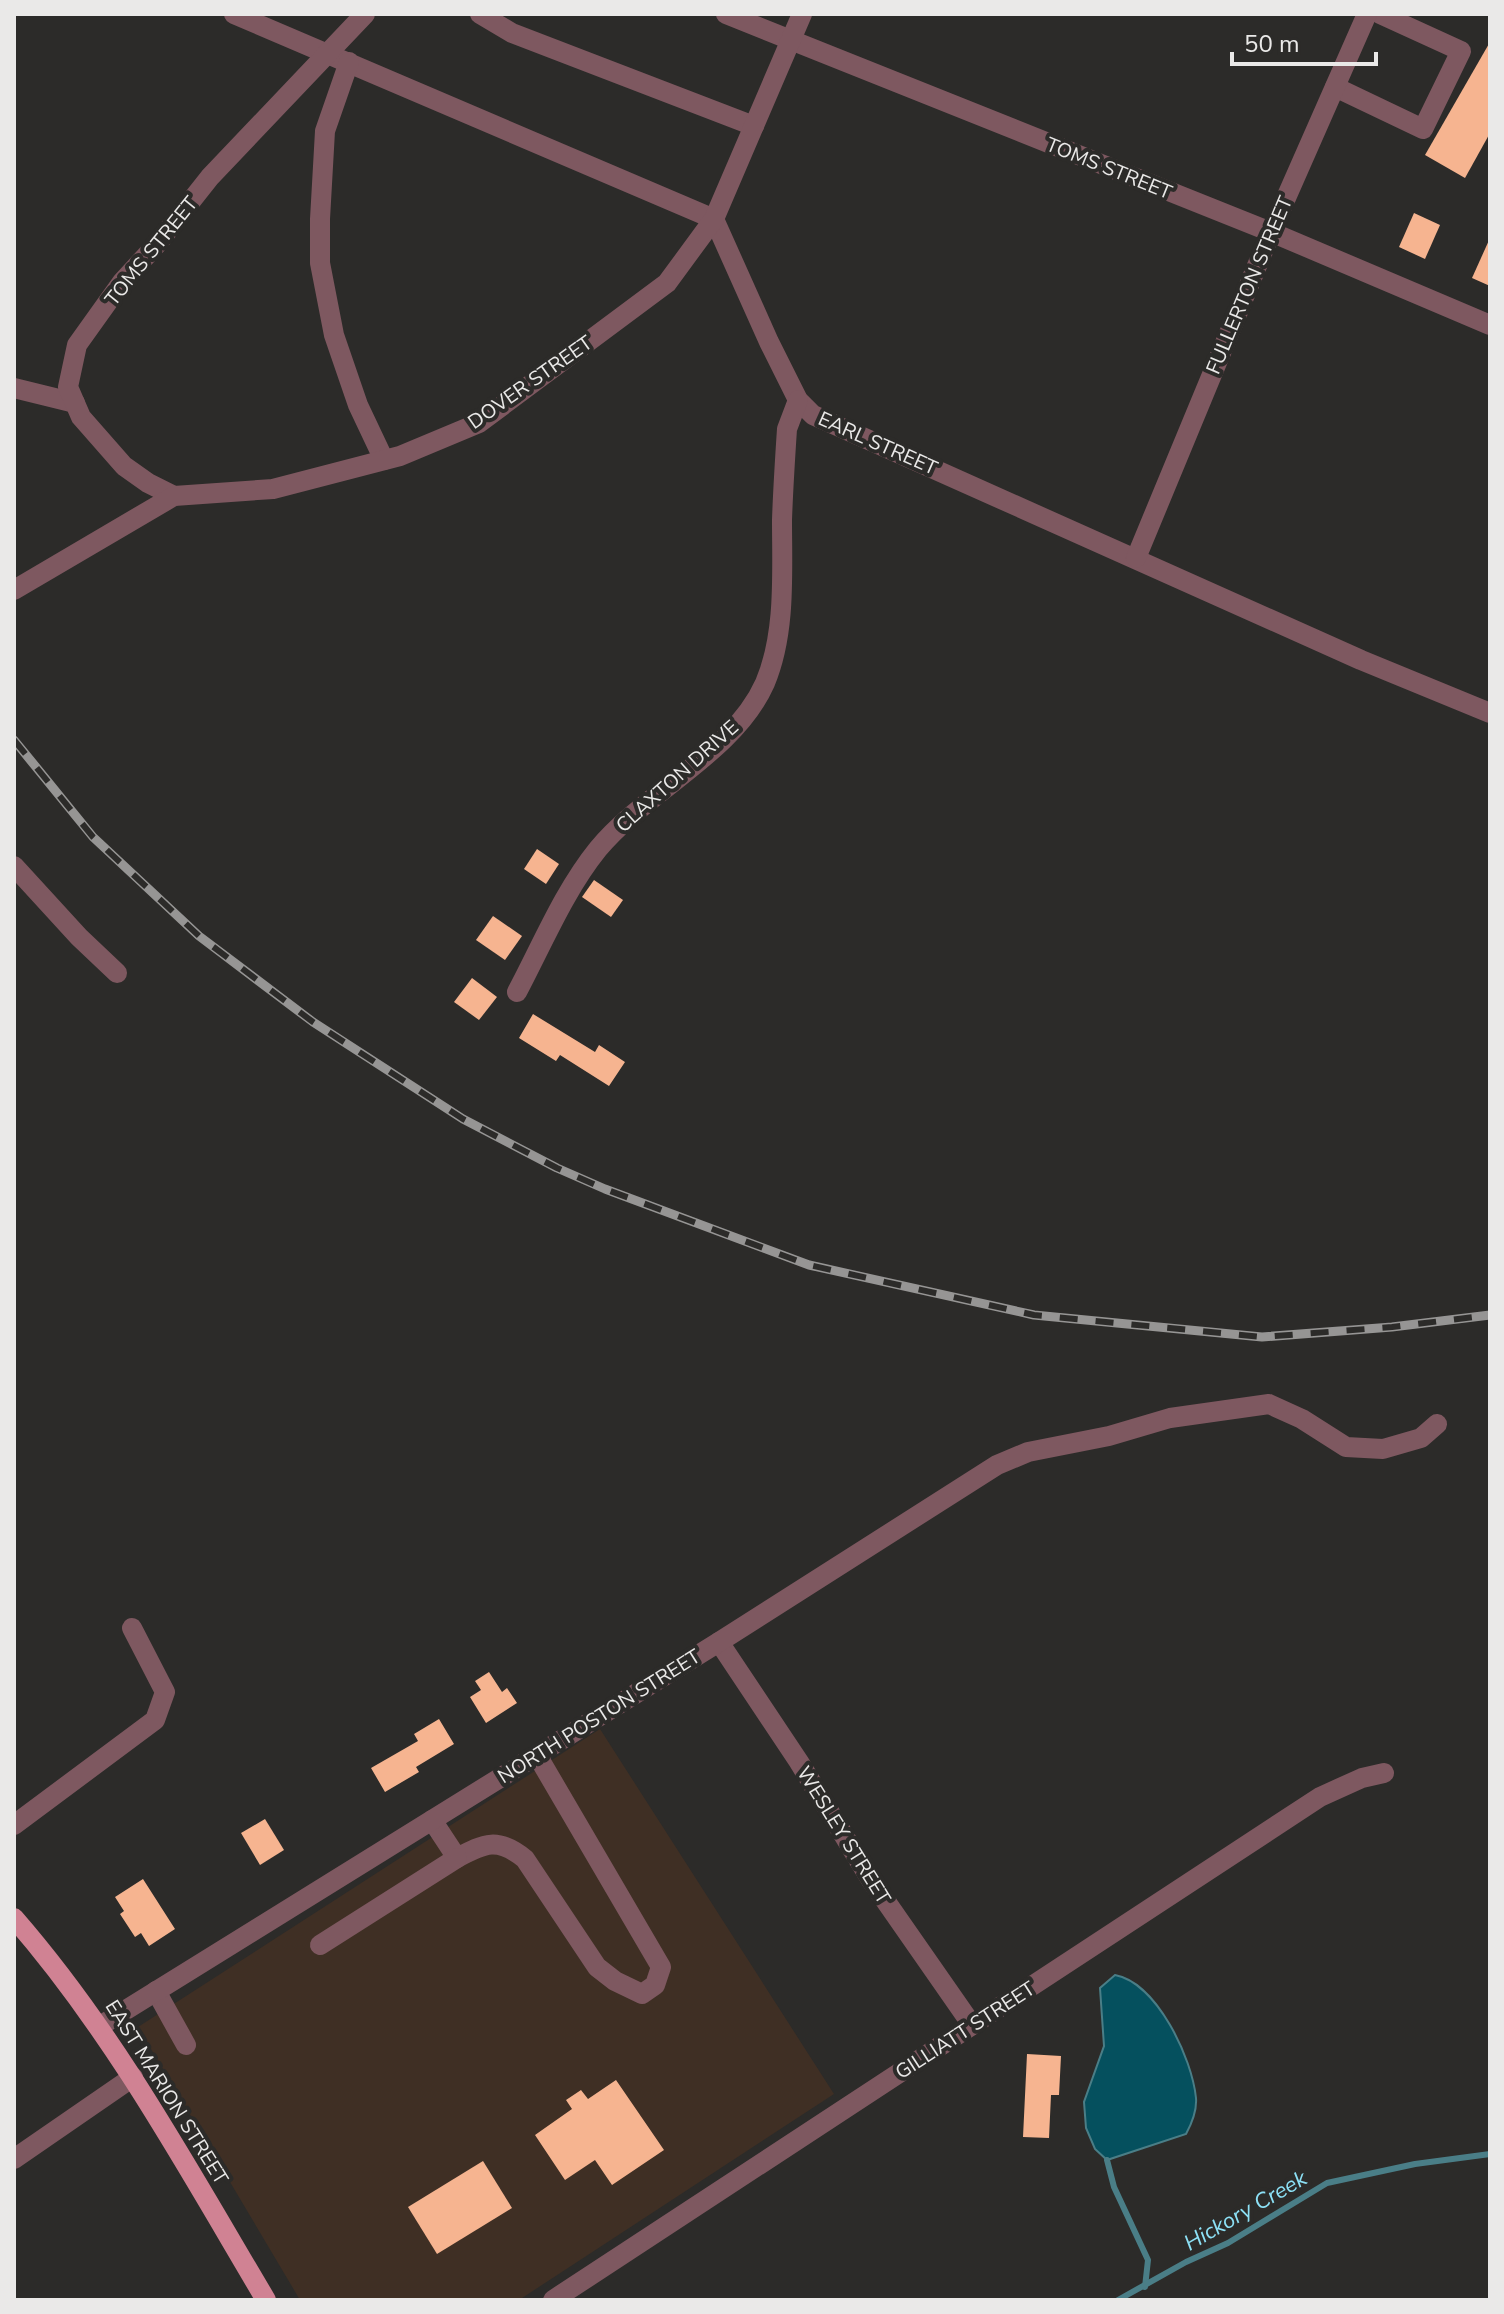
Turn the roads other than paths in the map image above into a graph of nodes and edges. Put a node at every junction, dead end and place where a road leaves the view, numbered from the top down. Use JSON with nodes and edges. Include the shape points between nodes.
{"nodes":[{"id":1,"x":234,"y":14,"type":"edge"},
{"id":2,"x":365,"y":14,"type":"edge"},
{"id":3,"x":480,"y":14,"type":"edge"},
{"id":4,"x":726,"y":14,"type":"edge"},
{"id":5,"x":802,"y":14,"type":"edge"},
{"id":6,"x":1367,"y":14,"type":"edge"},
{"id":7,"x":1380,"y":14,"type":"edge"},
{"id":8,"x":791,"y":40,"type":"junction"},
{"id":9,"x":326,"y":53,"type":"junction"},
{"id":10,"x":349,"y":62,"type":"junction"},
{"id":11,"x":1335,"y":87,"type":"junction"},
{"id":12,"x":754,"y":126,"type":"junction"},
{"id":13,"x":714,"y":219,"type":"junction"},
{"id":14,"x":1271,"y":232,"type":"junction"},
{"id":15,"x":1490,"y":325,"type":"edge"},
{"id":16,"x":14,"y":388,"type":"edge"},
{"id":17,"x":798,"y":400,"type":"junction"},
{"id":18,"x":75,"y":403,"type":"junction"},
{"id":19,"x":384,"y":460,"type":"junction"},
{"id":20,"x":174,"y":496,"type":"junction"},
{"id":21,"x":1136,"y":558,"type":"junction"},
{"id":22,"x":14,"y":590,"type":"edge"},
{"id":23,"x":1490,"y":713,"type":"edge"},
{"id":24,"x":14,"y":866,"type":"edge"},
{"id":25,"x":117,"y":973,"type":"dead end"},
{"id":26,"x":517,"y":992,"type":"dead end"},
{"id":27,"x":1437,"y":1424,"type":"dead end"},
{"id":28,"x":132,"y":1628,"type":"dead end"},
{"id":29,"x":719,"y":1642,"type":"junction"},
{"id":30,"x":537,"y":1755,"type":"junction"},
{"id":31,"x":1384,"y":1773,"type":"dead end"},
{"id":32,"x":432,"y":1820,"type":"junction"},
{"id":33,"x":14,"y":1825,"type":"edge"},
{"id":34,"x":457,"y":1858,"type":"junction"},
{"id":35,"x":14,"y":1918,"type":"edge"},
{"id":36,"x":320,"y":1945,"type":"dead end"},
{"id":37,"x":156,"y":1991,"type":"junction"},
{"id":38,"x":972,"y":2025,"type":"junction"},
{"id":39,"x":100,"y":2026,"type":"junction"},
{"id":40,"x":186,"y":2045,"type":"dead end"},
{"id":41,"x":133,"y":2077,"type":"junction"},
{"id":42,"x":14,"y":2159,"type":"edge"},
{"id":43,"x":266,"y":2300,"type":"edge"},
{"id":44,"x":553,"y":2300,"type":"edge"}],
"edges":[{"from":1,"to":9,"type":"street"},
{"from":2,"to":9,"type":"street","name":"TOMS STREET"},
{"from":3,"to":12,"type":"street","via":[[512,33]]},
{"from":4,"to":8,"type":"street","name":"TOMS STREET"},
{"from":5,"to":8,"type":"street","name":"DOVER STREET"},
{"from":6,"to":11,"type":"street","name":"FULLERTON STREET"},
{"from":7,"to":11,"type":"street","via":[[1461,51],[1423,129]]},
{"from":8,"to":12,"type":"street","name":"DOVER STREET"},
{"from":8,"to":14,"type":"street","name":"TOMS STREET"},
{"from":9,"to":10,"type":"street"},
{"from":9,"to":18,"type":"street","name":"TOMS STREET","via":[[210,177],[122,282],[77,345],[68,387]]},
{"from":10,"to":13,"type":"street"},
{"from":10,"to":19,"type":"street","via":[[325,131],[320,263],[334,335]]},
{"from":11,"to":14,"type":"street","name":"FULLERTON STREET"},
{"from":12,"to":13,"type":"street","name":"DOVER STREET"},
{"from":13,"to":17,"type":"street","name":"EARL STREET"},
{"from":13,"to":19,"type":"street","name":"DOVER STREET","via":[[667,283],[479,423]]},
{"from":14,"to":15,"type":"street","name":"TOMS STREET"},
{"from":14,"to":21,"type":"street","name":"FULLERTON STREET"},
{"from":16,"to":18,"type":"street"},
{"from":17,"to":21,"type":"street","name":"EARL STREET","via":[[813,415]]},
{"from":17,"to":26,"type":"street","name":"CLAXTON DRIVE","via":[[787,429],[779,622],[764,684],[744,716],[712,749],[646,802],[598,850]]},
{"from":18,"to":20,"type":"street","via":[[124,466]]},
{"from":19,"to":20,"type":"street","name":"DOVER STREET","via":[[273,489]]},
{"from":20,"to":22,"type":"street","name":"DOVER STREET"},
{"from":21,"to":23,"type":"street","name":"EARL STREET"},
{"from":24,"to":25,"type":"street"},
{"from":27,"to":29,"type":"street","name":"NORTH POSTON STREET","via":[[1421,1438],[1383,1449],[1346,1447],[1269,1404],[1170,1418],[1048,1447],[997,1465]]},
{"from":28,"to":33,"type":"street","via":[[165,1692],[155,1720]]},
{"from":29,"to":30,"type":"street","name":"NORTH POSTON STREET"},
{"from":29,"to":38,"type":"street","name":"WESLEY STREET","via":[[884,1901]]},
{"from":30,"to":32,"type":"street","name":"NORTH POSTON STREET"},
{"from":30,"to":34,"type":"street","via":[[661,1967],[655,1985],[642,1994],[597,1967],[525,1859],[510,1847],[490,1843]]},
{"from":31,"to":38,"type":"street","name":"GILLIATT STREET","via":[[1320,1797]]},
{"from":32,"to":34,"type":"street"},
{"from":32,"to":37,"type":"street","name":"NORTH POSTON STREET"},
{"from":34,"to":36,"type":"street"},
{"from":35,"to":39,"type":"main road","name":"EAST MARION STREET"},
{"from":37,"to":39,"type":"street","name":"NORTH POSTON STREET"},
{"from":37,"to":40,"type":"street"},
{"from":38,"to":44,"type":"street","name":"GILLIATT STREET"},
{"from":39,"to":41,"type":"main road","name":"EAST MARION STREET"},
{"from":41,"to":42,"type":"street"},
{"from":41,"to":43,"type":"main road","name":"EAST MARION STREET"}]}
